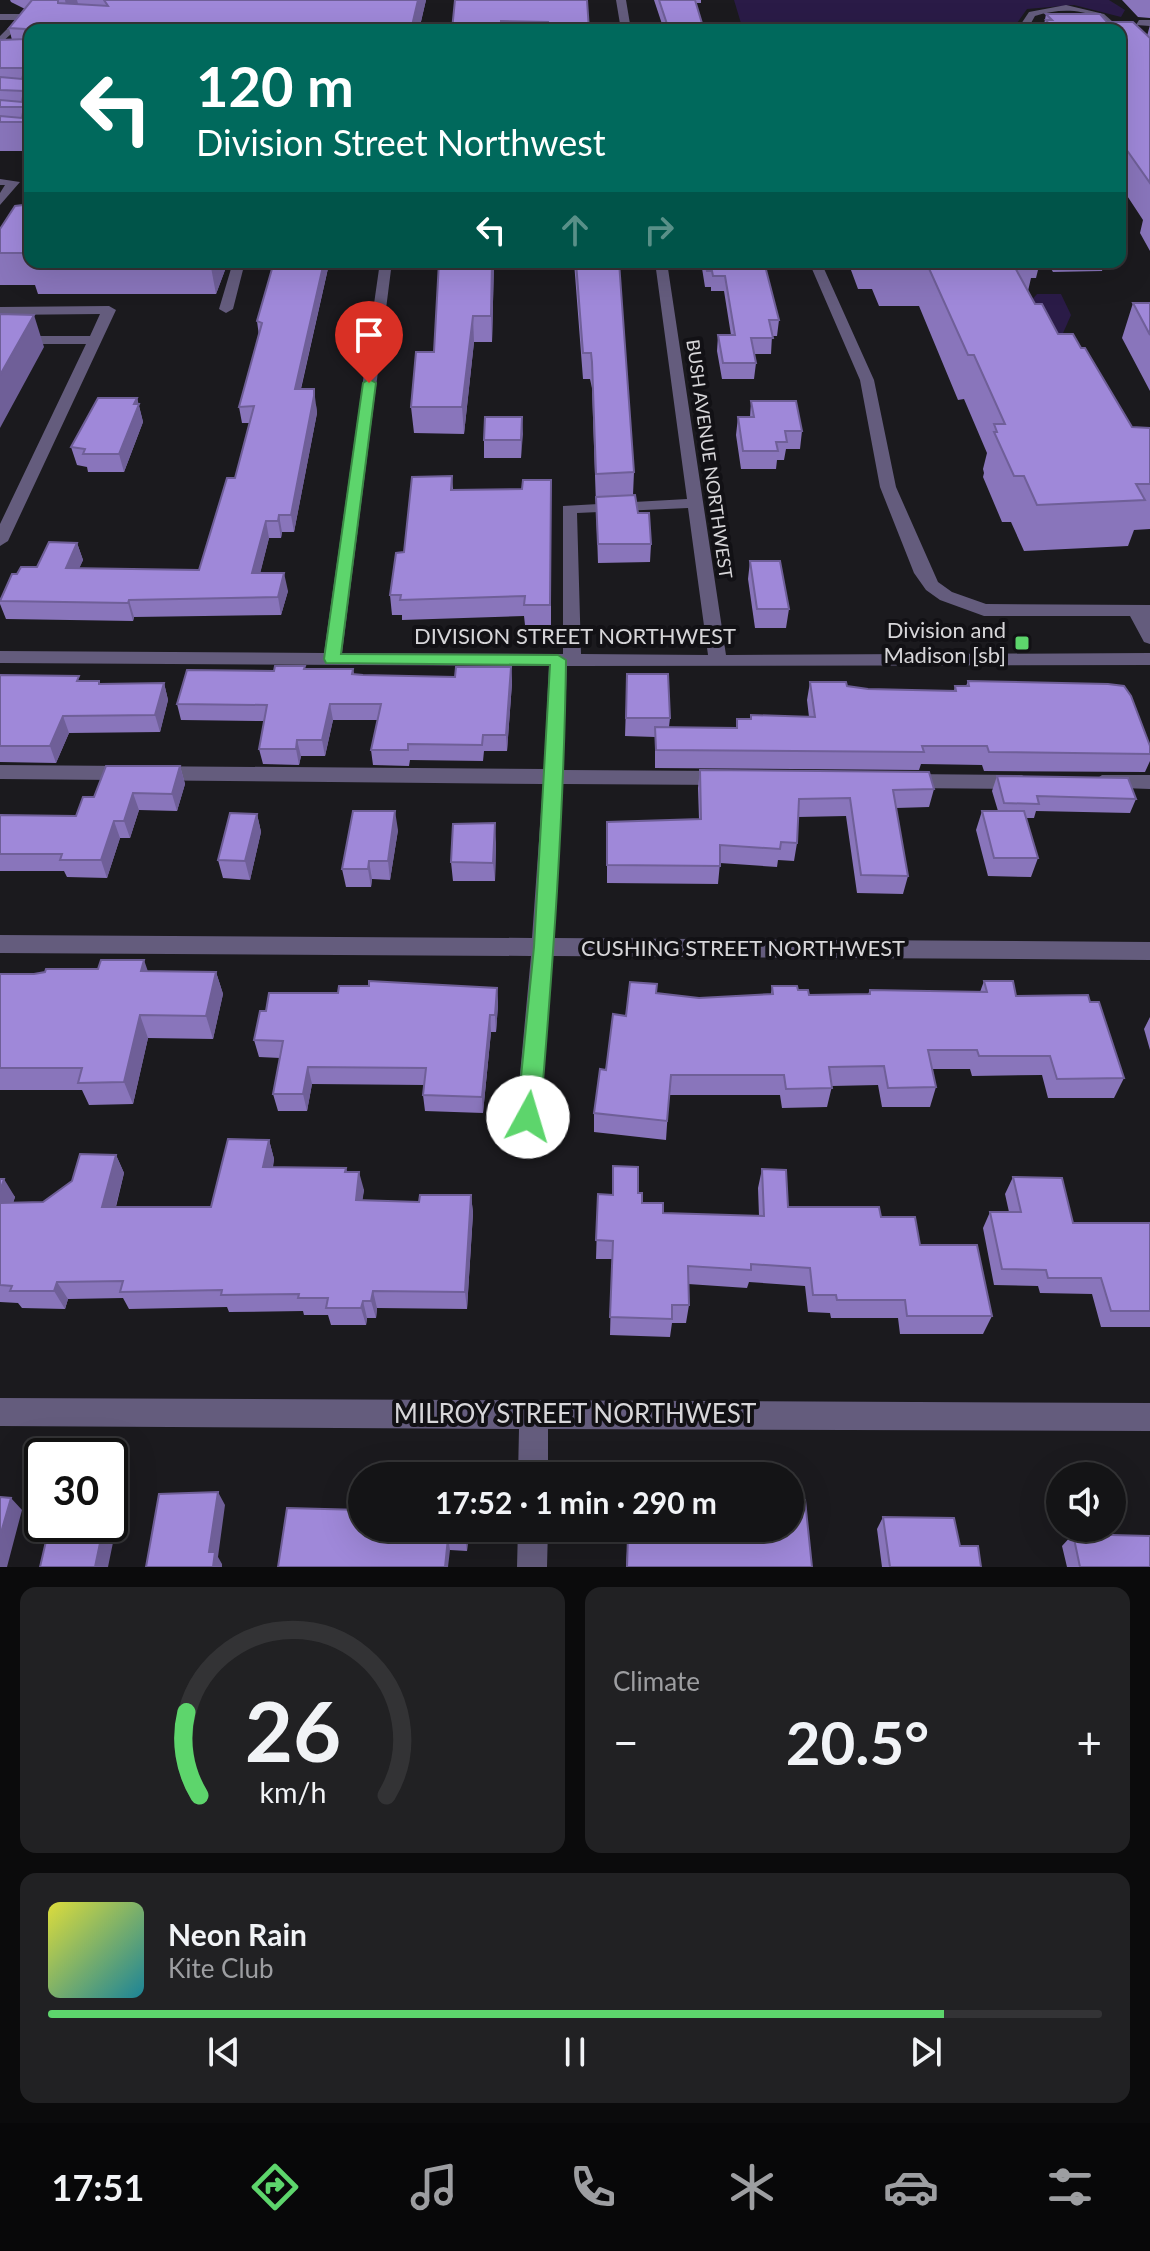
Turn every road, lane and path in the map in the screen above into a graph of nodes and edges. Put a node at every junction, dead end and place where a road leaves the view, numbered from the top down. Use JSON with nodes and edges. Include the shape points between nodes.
{"nodes":[{"id":1,"x":621,"y":0,"type":"edge"},
{"id":2,"x":0,"y":17,"type":"edge"},
{"id":3,"x":24,"y":24,"type":"edge"},
{"id":4,"x":26,"y":24,"type":"edge"},
{"id":5,"x":625,"y":24,"type":"edge"},
{"id":6,"x":1026,"y":24,"type":"edge"},
{"id":7,"x":1114,"y":24,"type":"edge"},
{"id":8,"x":0,"y":25,"type":"edge"},
{"id":9,"x":16,"y":25,"type":"junction"},
{"id":10,"x":0,"y":41,"type":"edge"},
{"id":11,"x":0,"y":182,"type":"edge"},
{"id":12,"x":0,"y":201,"type":"edge"},
{"id":13,"x":237,"y":268,"type":"edge"},
{"id":14,"x":385,"y":268,"type":"edge"},
{"id":15,"x":662,"y":268,"type":"edge"},
{"id":16,"x":818,"y":268,"type":"edge"},
{"id":17,"x":226,"y":309,"type":"dead end"},
{"id":18,"x":0,"y":311,"type":"edge"},
{"id":19,"x":0,"y":340,"type":"edge"},
{"id":20,"x":95,"y":340,"type":"junction"},
{"id":21,"x":696,"y":503,"type":"junction"},
{"id":22,"x":0,"y":541,"type":"edge"},
{"id":23,"x":1143,"y":611,"type":"edge"},
{"id":24,"x":1150,"y":638,"type":"edge"},
{"id":25,"x":0,"y":657,"type":"edge"},
{"id":26,"x":332,"y":659,"type":"junction"},
{"id":27,"x":1150,"y":659,"type":"edge"},
{"id":28,"x":565,"y":660,"type":"junction"},
{"id":29,"x":718,"y":661,"type":"junction"},
{"id":30,"x":0,"y":772,"type":"edge"},
{"id":31,"x":555,"y":776,"type":"junction"},
{"id":32,"x":743,"y":778,"type":"edge"},
{"id":33,"x":884,"y":780,"type":"edge"},
{"id":34,"x":1038,"y":782,"type":"edge"},
{"id":35,"x":1083,"y":782,"type":"edge"},
{"id":36,"x":1150,"y":782,"type":"edge"},
{"id":37,"x":0,"y":944,"type":"edge"},
{"id":38,"x":545,"y":947,"type":"junction"},
{"id":39,"x":1150,"y":951,"type":"edge"},
{"id":40,"x":528,"y":1117,"type":"dead end"},
{"id":41,"x":0,"y":1412,"type":"edge"},
{"id":42,"x":534,"y":1413,"type":"junction"},
{"id":43,"x":1150,"y":1417,"type":"edge"},
{"id":44,"x":533,"y":1462,"type":"edge"},
{"id":45,"x":533,"y":1542,"type":"edge"},
{"id":46,"x":532,"y":1567,"type":"edge"}],
"edges":[{"from":1,"to":5,"type":"street"},
{"from":2,"to":4,"type":"street","via":[[56,21]]},
{"from":3,"to":9,"type":"street"},
{"from":6,"to":7,"type":"street","via":[[1032,14],[1061,9],[1099,15]]},
{"from":8,"to":9,"type":"street"},
{"from":9,"to":10,"type":"street"},
{"from":11,"to":12,"type":"street","via":[[14,182]]},
{"from":13,"to":17,"type":"street"},
{"from":14,"to":26,"type":"street"},
{"from":15,"to":21,"type":"street","name":"BUSH AVENUE NORTHWEST"},
{"from":16,"to":23,"type":"street","via":[[867,380],[888,487],[932,586],[984,610]]},
{"from":18,"to":20,"type":"street","via":[[109,310]]},
{"from":19,"to":20,"type":"street"},
{"from":20,"to":22,"type":"street"},
{"from":21,"to":28,"type":"street","via":[[569,509]]},
{"from":21,"to":29,"type":"street","name":"BUSH AVENUE NORTHWEST"},
{"from":23,"to":24,"type":"street"},
{"from":25,"to":26,"type":"street","name":"DIVISION STREET NORTHWEST"},
{"from":26,"to":28,"type":"street","name":"DIVISION STREET NORTHWEST"},
{"from":27,"to":29,"type":"street","name":"DIVISION STREET NORTHWEST"},
{"from":28,"to":29,"type":"street","name":"DIVISION STREET NORTHWEST"},
{"from":28,"to":31,"type":"street"},
{"from":30,"to":31,"type":"street"},
{"from":31,"to":32,"type":"street"},
{"from":31,"to":38,"type":"street"},
{"from":33,"to":34,"type":"street"},
{"from":35,"to":36,"type":"street"},
{"from":37,"to":38,"type":"street","name":"CUSHING STREET NORTHWEST"},
{"from":38,"to":39,"type":"street","name":"CUSHING STREET NORTHWEST"},
{"from":38,"to":40,"type":"street"},
{"from":41,"to":42,"type":"street","name":"MILROY STREET NORTHWEST"},
{"from":42,"to":43,"type":"street","name":"MILROY STREET NORTHWEST"},
{"from":42,"to":44,"type":"street"},
{"from":45,"to":46,"type":"street"}]}
